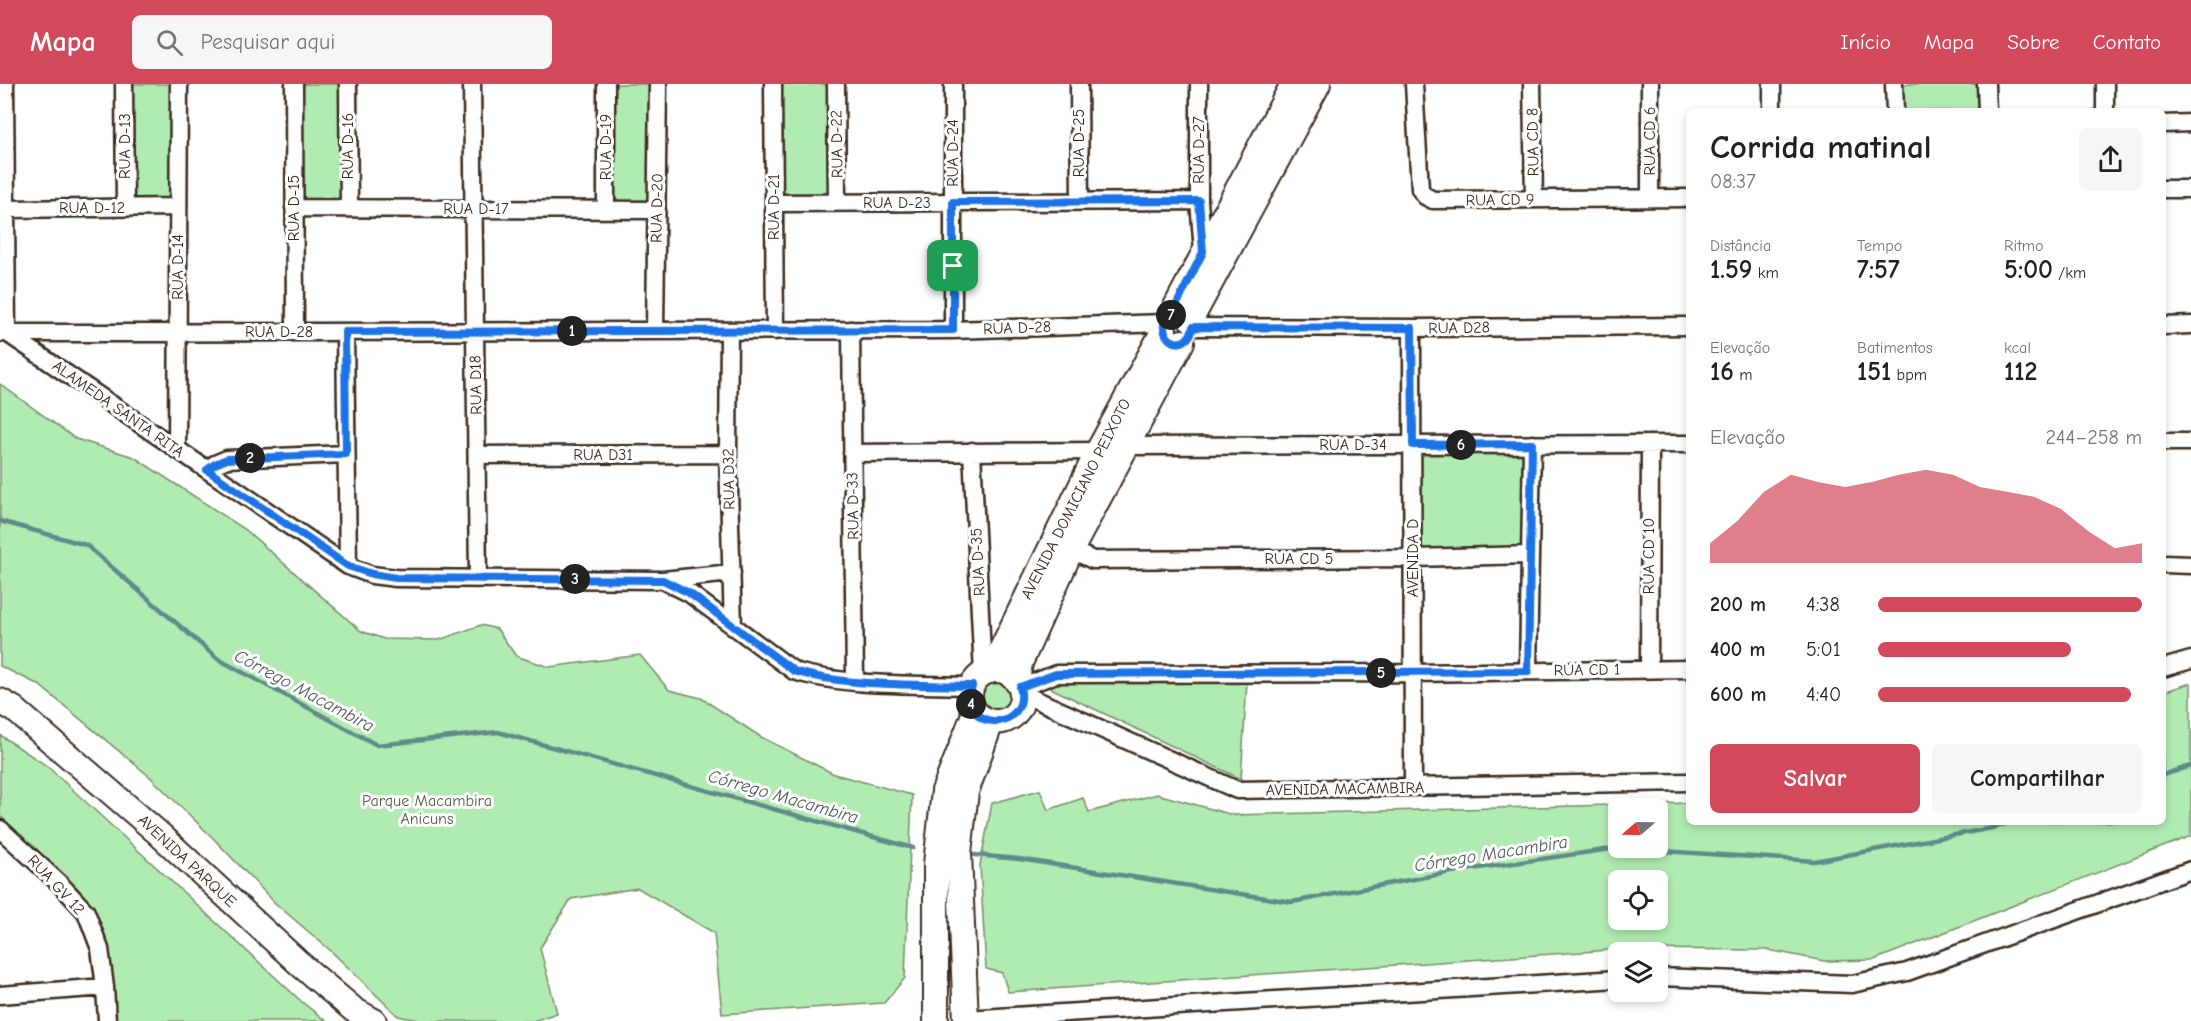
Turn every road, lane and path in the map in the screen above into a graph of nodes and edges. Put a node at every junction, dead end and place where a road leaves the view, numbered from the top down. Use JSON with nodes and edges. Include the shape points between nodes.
{"nodes":[{"id":1,"x":5,"y":84,"type":"edge"},
{"id":2,"x":124,"y":84,"type":"edge"},
{"id":3,"x":179,"y":84,"type":"edge"},
{"id":4,"x":294,"y":84,"type":"edge"},
{"id":5,"x":348,"y":84,"type":"edge"},
{"id":6,"x":472,"y":84,"type":"edge"},
{"id":7,"x":606,"y":84,"type":"edge"},
{"id":8,"x":658,"y":84,"type":"edge"},
{"id":9,"x":773,"y":84,"type":"edge"},
{"id":10,"x":836,"y":84,"type":"edge"},
{"id":11,"x":953,"y":84,"type":"edge"},
{"id":12,"x":1079,"y":84,"type":"edge"},
{"id":13,"x":1199,"y":84,"type":"edge"},
{"id":14,"x":1293,"y":84,"type":"edge"},
{"id":15,"x":1318,"y":84,"type":"edge"},
{"id":16,"x":1414,"y":84,"type":"edge"},
{"id":17,"x":1532,"y":84,"type":"edge"},
{"id":18,"x":1650,"y":84,"type":"edge"},
{"id":19,"x":1772,"y":84,"type":"edge"},
{"id":20,"x":1894,"y":84,"type":"edge"},
{"id":21,"x":1986,"y":84,"type":"edge"},
{"id":22,"x":2105,"y":84,"type":"edge"},
{"id":23,"x":1772,"y":108,"type":"edge"},
{"id":24,"x":1895,"y":108,"type":"edge"},
{"id":25,"x":1987,"y":108,"type":"edge"},
{"id":26,"x":2105,"y":108,"type":"edge"},
{"id":27,"x":2191,"y":123,"type":"edge"},
{"id":28,"x":2166,"y":124,"type":"edge"},
{"id":29,"x":2166,"y":189,"type":"edge"},
{"id":30,"x":2191,"y":189,"type":"edge"},
{"id":31,"x":1650,"y":198,"type":"junction"},
{"id":32,"x":1686,"y":198,"type":"edge"},
{"id":33,"x":1534,"y":199,"type":"junction"},
{"id":34,"x":1199,"y":201,"type":"junction"},
{"id":35,"x":953,"y":202,"type":"junction"},
{"id":36,"x":1080,"y":202,"type":"junction"},
{"id":37,"x":774,"y":203,"type":"junction"},
{"id":38,"x":837,"y":203,"type":"junction"},
{"id":39,"x":178,"y":207,"type":"junction"},
{"id":40,"x":125,"y":208,"type":"junction"},
{"id":41,"x":294,"y":208,"type":"junction"},
{"id":42,"x":348,"y":208,"type":"junction"},
{"id":43,"x":6,"y":209,"type":"junction"},
{"id":44,"x":474,"y":209,"type":"junction"},
{"id":45,"x":606,"y":210,"type":"junction"},
{"id":46,"x":657,"y":210,"type":"junction"},
{"id":47,"x":1203,"y":252,"type":"junction"},
{"id":48,"x":2191,"y":325,"type":"edge"},
{"id":49,"x":1178,"y":326,"type":"junction"},
{"id":50,"x":1686,"y":326,"type":"edge"},
{"id":51,"x":2166,"y":326,"type":"edge"},
{"id":52,"x":1412,"y":328,"type":"junction"},
{"id":53,"x":851,"y":330,"type":"junction"},
{"id":54,"x":953,"y":330,"type":"junction"},
{"id":55,"x":656,"y":331,"type":"junction"},
{"id":56,"x":729,"y":331,"type":"junction"},
{"id":57,"x":775,"y":331,"type":"junction"},
{"id":58,"x":177,"y":332,"type":"junction"},
{"id":59,"x":295,"y":332,"type":"junction"},
{"id":60,"x":345,"y":332,"type":"junction"},
{"id":61,"x":475,"y":332,"type":"junction"},
{"id":62,"x":3,"y":333,"type":"edge"},
{"id":63,"x":2166,"y":442,"type":"edge"},
{"id":64,"x":2191,"y":442,"type":"edge"},
{"id":65,"x":1532,"y":444,"type":"junction"},
{"id":66,"x":1650,"y":444,"type":"junction"},
{"id":67,"x":1686,"y":444,"type":"edge"},
{"id":68,"x":1413,"y":445,"type":"junction"},
{"id":69,"x":1125,"y":446,"type":"junction"},
{"id":70,"x":177,"y":450,"type":"junction"},
{"id":71,"x":972,"y":451,"type":"junction"},
{"id":72,"x":1098,"y":451,"type":"junction"},
{"id":73,"x":852,"y":453,"type":"junction"},
{"id":74,"x":346,"y":454,"type":"junction"},
{"id":75,"x":728,"y":454,"type":"junction"},
{"id":76,"x":477,"y":455,"type":"junction"},
{"id":77,"x":207,"y":470,"type":"junction"},
{"id":78,"x":1071,"y":550,"type":"junction"},
{"id":79,"x":1530,"y":555,"type":"junction"},
{"id":80,"x":1413,"y":558,"type":"junction"},
{"id":81,"x":2166,"y":564,"type":"edge"},
{"id":82,"x":348,"y":566,"type":"junction"},
{"id":83,"x":2191,"y":566,"type":"edge"},
{"id":84,"x":732,"y":573,"type":"junction"},
{"id":85,"x":478,"y":578,"type":"junction"},
{"id":86,"x":663,"y":580,"type":"junction"},
{"id":87,"x":733,"y":627,"type":"junction"},
{"id":88,"x":2191,"y":660,"type":"edge"},
{"id":89,"x":2166,"y":667,"type":"edge"},
{"id":90,"x":1649,"y":669,"type":"junction"},
{"id":91,"x":1686,"y":669,"type":"edge"},
{"id":92,"x":1528,"y":671,"type":"junction"},
{"id":93,"x":1413,"y":673,"type":"junction"},
{"id":94,"x":982,"y":677,"type":"junction"},
{"id":95,"x":855,"y":681,"type":"junction"},
{"id":96,"x":1020,"y":688,"type":"junction"},
{"id":97,"x":0,"y":701,"type":"edge"},
{"id":98,"x":0,"y":715,"type":"edge"},
{"id":99,"x":983,"y":717,"type":"junction"},
{"id":100,"x":1686,"y":782,"type":"edge"},
{"id":101,"x":1413,"y":787,"type":"junction"},
{"id":102,"x":0,"y":829,"type":"edge"},
{"id":103,"x":2191,"y":870,"type":"edge"},
{"id":104,"x":1668,"y":977,"type":"edge"},
{"id":105,"x":1608,"y":981,"type":"edge"},
{"id":106,"x":105,"y":987,"type":"junction"},
{"id":107,"x":0,"y":995,"type":"edge"},
{"id":108,"x":965,"y":1020,"type":"edge"},
{"id":109,"x":106,"y":1021,"type":"edge"},
{"id":110,"x":351,"y":1021,"type":"edge"},
{"id":111,"x":374,"y":1021,"type":"edge"},
{"id":112,"x":935,"y":1021,"type":"edge"}],
"edges":[{"from":1,"to":43,"type":"street"},
{"from":2,"to":40,"type":"street","name":"RUA D-13"},
{"from":3,"to":39,"type":"street","name":"RUA D-14"},
{"from":4,"to":41,"type":"street","name":"RUA D-15"},
{"from":5,"to":42,"type":"street","name":"RUA D-16"},
{"from":6,"to":44,"type":"street","name":"RUA D18"},
{"from":7,"to":45,"type":"street","name":"RUA D-19"},
{"from":8,"to":46,"type":"street","name":"RUA D-20"},
{"from":9,"to":37,"type":"street","name":"RUA D-21"},
{"from":10,"to":38,"type":"street","name":"RUA D-22"},
{"from":11,"to":35,"type":"street","name":"RUA D-24"},
{"from":12,"to":36,"type":"street","name":"RUA D-25"},
{"from":13,"to":34,"type":"street","name":"RUA D-27"},
{"from":14,"to":47,"type":"main road","name":"AVENIDA DOMICIANO PEIXOTO"},
{"from":15,"to":49,"type":"main road","name":"AVENIDA DOMICIANO PEIXOTO"},
{"from":16,"to":33,"type":"street","name":"RUA CD 9","via":[[1420,189],[1425,196],[1433,200]]},
{"from":17,"to":33,"type":"street","name":"RUA CD 8"},
{"from":18,"to":31,"type":"street","name":"RUA CD 6"},
{"from":19,"to":23,"type":"street"},
{"from":20,"to":24,"type":"street"},
{"from":21,"to":25,"type":"street"},
{"from":22,"to":26,"type":"street"},
{"from":27,"to":28,"type":"street"},
{"from":29,"to":30,"type":"street"},
{"from":31,"to":32,"type":"street","name":"RUA CD 9"},
{"from":31,"to":33,"type":"street","name":"RUA CD 9"},
{"from":34,"to":36,"type":"street","name":"RUA D-23"},
{"from":34,"to":47,"type":"street","name":"RUA D-27"},
{"from":35,"to":36,"type":"street","name":"RUA D-23"},
{"from":35,"to":38,"type":"street","name":"RUA D-23"},
{"from":35,"to":54,"type":"street","name":"RUA D-24"},
{"from":37,"to":38,"type":"street","name":"RUA D-23"},
{"from":37,"to":57,"type":"street","name":"RUA D-21"},
{"from":39,"to":40,"type":"street","name":"RUA D-12"},
{"from":39,"to":58,"type":"street","name":"RUA D-14"},
{"from":40,"to":43,"type":"street","name":"RUA D-12"},
{"from":41,"to":42,"type":"street","name":"RUA D-17"},
{"from":41,"to":59,"type":"street","name":"RUA D-15"},
{"from":42,"to":44,"type":"street","name":"RUA D-17"},
{"from":43,"to":62,"type":"street"},
{"from":44,"to":45,"type":"street","name":"RUA D-17"},
{"from":44,"to":61,"type":"street","name":"RUA D18"},
{"from":45,"to":46,"type":"street","name":"RUA D-17"},
{"from":46,"to":55,"type":"street","name":"RUA D-20"},
{"from":47,"to":49,"type":"main road","name":"AVENIDA DOMICIANO PEIXOTO"},
{"from":48,"to":51,"type":"street"},
{"from":49,"to":52,"type":"street","name":"RUA D28"},
{"from":49,"to":54,"type":"street","name":"RUA D-28"},
{"from":49,"to":69,"type":"main road","name":"AVENIDA DOMICIANO PEIXOTO"},
{"from":49,"to":72,"type":"main road","name":"AVENIDA DOMICIANO PEIXOTO"},
{"from":50,"to":52,"type":"street","name":"RUA D28"},
{"from":52,"to":68,"type":"street","name":"AVENIDA D"},
{"from":53,"to":54,"type":"street","name":"RUA D-28"},
{"from":53,"to":57,"type":"street","name":"RUA D-28"},
{"from":53,"to":73,"type":"street","name":"RUA D-33"},
{"from":55,"to":56,"type":"street","name":"RUA D-28"},
{"from":55,"to":61,"type":"street","name":"RUA D-28"},
{"from":56,"to":57,"type":"street","name":"RUA D-28"},
{"from":56,"to":75,"type":"street","name":"RUA D32"},
{"from":58,"to":59,"type":"street","name":"RUA D-28"},
{"from":58,"to":62,"type":"street","name":"RUA D-28"},
{"from":58,"to":70,"type":"street","name":"RUA D-14"},
{"from":59,"to":60,"type":"street","name":"RUA D-28"},
{"from":60,"to":61,"type":"street","name":"RUA D-28"},
{"from":60,"to":74,"type":"street"},
{"from":61,"to":76,"type":"street","name":"RUA D18"},
{"from":62,"to":70,"type":"street","name":"ALAMEDA SANTA RITA"},
{"from":63,"to":64,"type":"street"},
{"from":65,"to":66,"type":"street","name":"RUA D-34"},
{"from":65,"to":68,"type":"street","name":"RUA D-34"},
{"from":65,"to":79,"type":"street"},
{"from":66,"to":67,"type":"street","name":"RUA D-34"},
{"from":66,"to":90,"type":"street","name":"RUA CD 10"},
{"from":68,"to":69,"type":"street","name":"RUA D-34"},
{"from":68,"to":80,"type":"street","name":"AVENIDA D"},
{"from":69,"to":78,"type":"main road","name":"AVENIDA DOMICIANO PEIXOTO"},
{"from":70,"to":77,"type":"street","name":"ALAMEDA SANTA RITA"},
{"from":71,"to":72,"type":"street"},
{"from":71,"to":73,"type":"street"},
{"from":71,"to":94,"type":"street","name":"RUA D-35"},
{"from":72,"to":94,"type":"main road","name":"AVENIDA DOMICIANO PEIXOTO"},
{"from":73,"to":95,"type":"street","name":"RUA D-33"},
{"from":74,"to":77,"type":"street","via":[[227,459]]},
{"from":74,"to":82,"type":"street"},
{"from":75,"to":76,"type":"street","name":"RUA D31"},
{"from":75,"to":84,"type":"street","name":"RUA D32"},
{"from":76,"to":85,"type":"street","name":"RUA D18"},
{"from":77,"to":82,"type":"street","name":"ALAMEDA SANTA RITA"},
{"from":78,"to":80,"type":"street","name":"RUA CD 5","via":[[1093,560]]},
{"from":78,"to":96,"type":"main road","name":"AVENIDA DOMICIANO PEIXOTO","via":[[1020,663]]},
{"from":79,"to":80,"type":"street","name":"RUA CD 5"},
{"from":79,"to":92,"type":"street"},
{"from":80,"to":93,"type":"street","name":"AVENIDA D"},
{"from":81,"to":83,"type":"street"},
{"from":82,"to":85,"type":"street","name":"ALAMEDA SANTA RITA","via":[[396,578]]},
{"from":84,"to":86,"type":"street"},
{"from":84,"to":87,"type":"street","name":"RUA D32"},
{"from":85,"to":86,"type":"street","name":"ALAMEDA SANTA RITA"},
{"from":86,"to":87,"type":"street","name":"ALAMEDA SANTA RITA","via":[[689,593]]},
{"from":87,"to":95,"type":"street","name":"ALAMEDA SANTA RITA","via":[[794,671]]},
{"from":88,"to":89,"type":"street"},
{"from":90,"to":91,"type":"street","name":"RUA CD 1"},
{"from":90,"to":92,"type":"street","name":"RUA CD 1"},
{"from":92,"to":93,"type":"street","name":"RUA CD 1"},
{"from":93,"to":96,"type":"street","name":"RUA CD 1","via":[[1056,674]]},
{"from":93,"to":101,"type":"street","name":"AVENIDA D"},
{"from":94,"to":95,"type":"street","name":"ALAMEDA SANTA RITA"},
{"from":94,"to":96,"type":"main road","via":[[1001,671],[1011,675]]},
{"from":94,"to":99,"type":"main road","via":[[970,695]]},
{"from":96,"to":99,"type":"main road","via":[[1020,705],[1013,715],[1003,721]]},
{"from":96,"to":101,"type":"street","name":"AVENIDA MACAMBIRA","via":[[1237,790]]},
{"from":97,"to":111,"type":"main road","name":"AVENIDA PARQUE","via":[[157,832],[301,965],[354,1010]]},
{"from":98,"to":110,"type":"main road","name":"AVENIDA PARQUE","via":[[135,828],[220,909]]},
{"from":99,"to":108,"type":"main road","via":[[966,792],[959,853]]},
{"from":99,"to":112,"type":"main road","via":[[944,791],[936,864]]},
{"from":100,"to":101,"type":"street","name":"AVENIDA MACAMBIRA"},
{"from":102,"to":106,"type":"street","name":"RUA GV 12","via":[[86,912],[100,949]]},
{"from":103,"to":104,"type":"street","via":[[1906,972],[1852,984]]},
{"from":105,"to":108,"type":"street"},
{"from":106,"to":107,"type":"street"},
{"from":106,"to":109,"type":"street","name":"RUA GV 12"},
{"from":108,"to":112,"type":"main road"}]}
